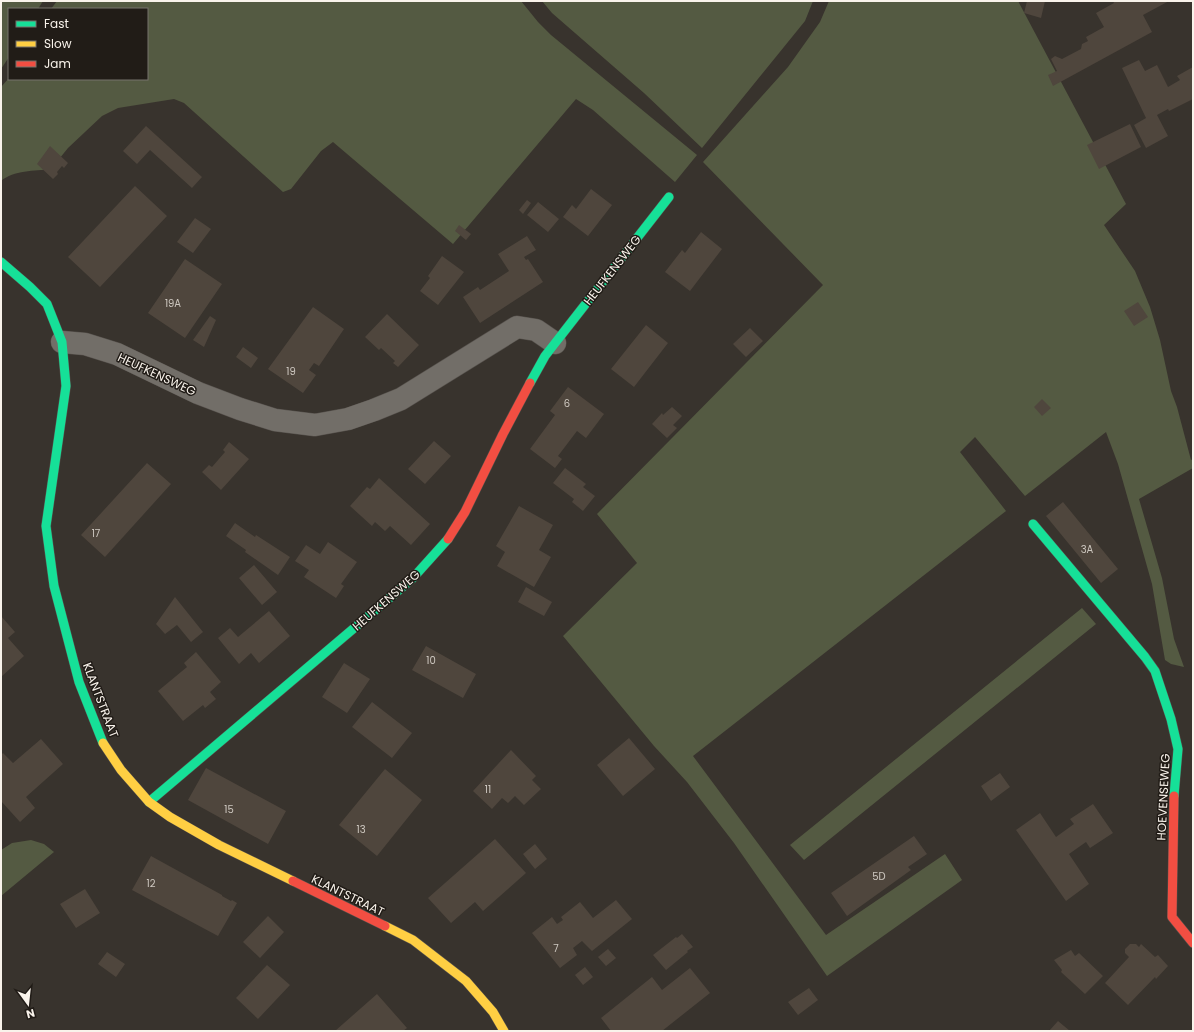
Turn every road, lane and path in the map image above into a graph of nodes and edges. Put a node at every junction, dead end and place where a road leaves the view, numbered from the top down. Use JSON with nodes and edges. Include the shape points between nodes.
{"nodes":[{"id":1,"x":669,"y":197,"type":"dead end"},
{"id":2,"x":1,"y":262,"type":"edge"},
{"id":3,"x":62,"y":342,"type":"junction"},
{"id":4,"x":555,"y":343,"type":"junction"},
{"id":5,"x":1033,"y":524,"type":"dead end"},
{"id":6,"x":148,"y":802,"type":"junction"},
{"id":7,"x":1193,"y":943,"type":"edge"},
{"id":8,"x":504,"y":1031,"type":"edge"}],
"edges":[{"from":1,"to":4,"type":"street","name":"HEUFKENSWEG"},
{"from":2,"to":3,"type":"street","name":"KLANTSTRAAT","via":[[47,304]]},
{"from":3,"to":4,"type":"street","name":"HEUFKENSWEG","via":[[85,344],[117,354],[198,393],[240,409],[275,420],[315,425],[348,419],[401,399],[517,327],[536,330]]},
{"from":3,"to":6,"type":"street","name":"KLANTSTRAAT","via":[[66,386],[46,526],[54,586],[79,682],[101,740],[121,770]]},
{"from":4,"to":6,"type":"street","name":"HEUFKENSWEG","via":[[545,356],[450,537],[412,579]]},
{"from":5,"to":7,"type":"street","name":"HOEVENSEWEG","via":[[1155,670],[1178,749],[1173,810],[1172,917]]},
{"from":6,"to":8,"type":"street","name":"KLANTSTRAAT","via":[[219,845],[413,940],[466,981],[494,1012]]}]}
